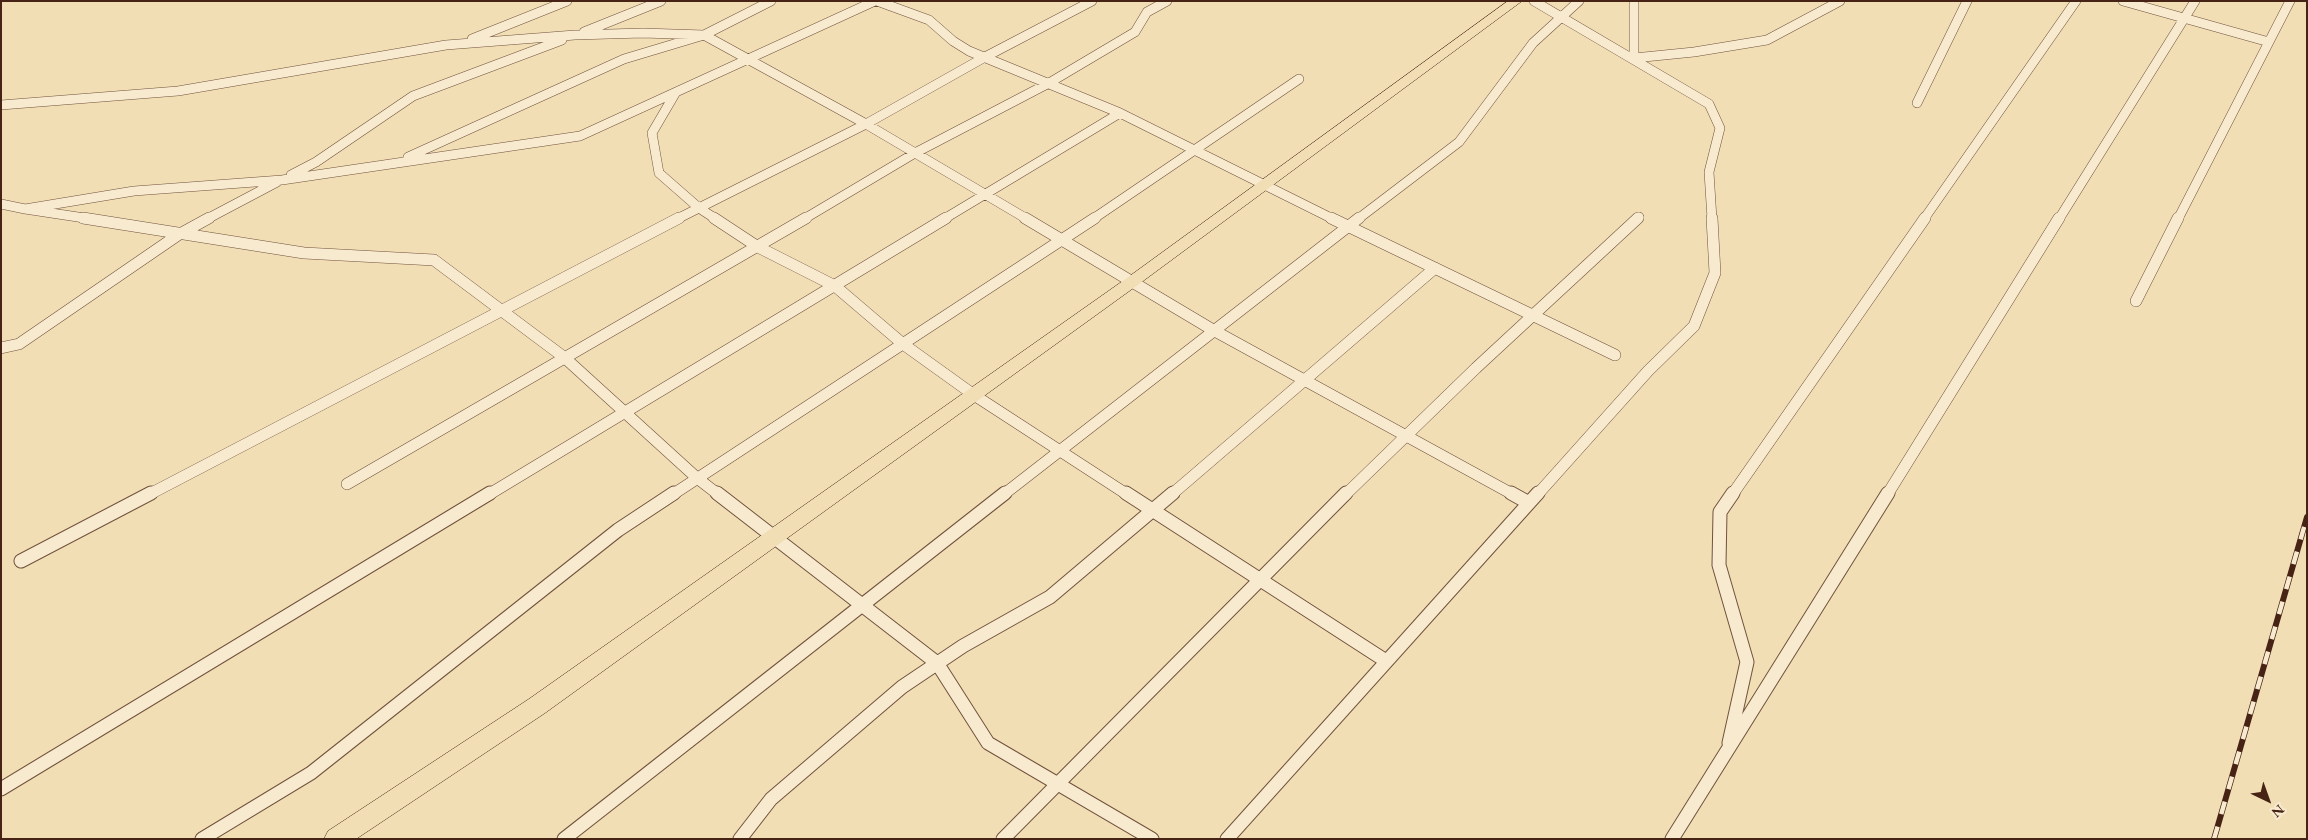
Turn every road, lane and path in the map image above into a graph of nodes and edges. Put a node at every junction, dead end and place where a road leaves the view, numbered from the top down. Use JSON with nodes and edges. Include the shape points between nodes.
{"nodes":[{"id":1,"x":567,"y":1,"type":"edge"},
{"id":2,"x":661,"y":1,"type":"edge"},
{"id":3,"x":771,"y":1,"type":"edge"},
{"id":4,"x":876,"y":1,"type":"edge"},
{"id":5,"x":1092,"y":1,"type":"edge"},
{"id":6,"x":1167,"y":1,"type":"edge"},
{"id":7,"x":1516,"y":1,"type":"edge"},
{"id":8,"x":1534,"y":1,"type":"edge"},
{"id":9,"x":1580,"y":1,"type":"edge"},
{"id":10,"x":1634,"y":1,"type":"edge"},
{"id":11,"x":1840,"y":1,"type":"edge"},
{"id":12,"x":1968,"y":1,"type":"edge"},
{"id":13,"x":2076,"y":1,"type":"edge"},
{"id":14,"x":2123,"y":1,"type":"edge"},
{"id":15,"x":2195,"y":1,"type":"edge"},
{"id":16,"x":2290,"y":1,"type":"edge"},
{"id":17,"x":1560,"y":17,"type":"junction"},
{"id":18,"x":2185,"y":18,"type":"junction"},
{"id":19,"x":575,"y":35,"type":"junction"},
{"id":20,"x":704,"y":35,"type":"junction"},
{"id":21,"x":2269,"y":42,"type":"junction"},
{"id":22,"x":461,"y":44,"type":"junction"},
{"id":23,"x":985,"y":57,"type":"junction"},
{"id":24,"x":1634,"y":58,"type":"junction"},
{"id":25,"x":748,"y":59,"type":"junction"},
{"id":26,"x":1299,"y":79,"type":"dead end"},
{"id":27,"x":1049,"y":83,"type":"junction"},
{"id":28,"x":676,"y":92,"type":"junction"},
{"id":29,"x":1917,"y":103,"type":"dead end"},
{"id":30,"x":1,"y":106,"type":"edge"},
{"id":31,"x":1120,"y":113,"type":"junction"},
{"id":32,"x":866,"y":124,"type":"junction"},
{"id":33,"x":1194,"y":151,"type":"junction"},
{"id":34,"x":915,"y":152,"type":"junction"},
{"id":35,"x":397,"y":162,"type":"junction"},
{"id":36,"x":282,"y":180,"type":"junction"},
{"id":37,"x":1264,"y":186,"type":"junction"},
{"id":38,"x":987,"y":194,"type":"junction"},
{"id":39,"x":1,"y":204,"type":"edge"},
{"id":40,"x":25,"y":208,"type":"junction"},
{"id":41,"x":700,"y":208,"type":"junction"},
{"id":42,"x":1639,"y":217,"type":"dead end"},
{"id":43,"x":1349,"y":226,"type":"junction"},
{"id":44,"x":178,"y":235,"type":"junction"},
{"id":45,"x":1064,"y":240,"type":"junction"},
{"id":46,"x":758,"y":247,"type":"junction"},
{"id":47,"x":1435,"y":268,"type":"junction"},
{"id":48,"x":1133,"y":281,"type":"junction"},
{"id":49,"x":835,"y":286,"type":"junction"},
{"id":50,"x":2136,"y":300,"type":"dead end"},
{"id":51,"x":501,"y":311,"type":"junction"},
{"id":52,"x":1530,"y":314,"type":"junction"},
{"id":53,"x":1213,"y":330,"type":"junction"},
{"id":54,"x":19,"y":344,"type":"junction"},
{"id":55,"x":903,"y":344,"type":"junction"},
{"id":56,"x":1,"y":348,"type":"edge"},
{"id":57,"x":1,"y":355,"type":"edge"},
{"id":58,"x":1615,"y":355,"type":"dead end"},
{"id":59,"x":566,"y":358,"type":"junction"},
{"id":60,"x":1306,"y":381,"type":"junction"},
{"id":61,"x":974,"y":395,"type":"junction"},
{"id":62,"x":626,"y":412,"type":"junction"},
{"id":63,"x":1406,"y":436,"type":"junction"},
{"id":64,"x":1059,"y":451,"type":"junction"},
{"id":65,"x":697,"y":478,"type":"junction"},
{"id":66,"x":347,"y":484,"type":"dead end"},
{"id":67,"x":1529,"y":503,"type":"junction"},
{"id":68,"x":1152,"y":511,"type":"junction"},
{"id":69,"x":774,"y":537,"type":"junction"},
{"id":70,"x":21,"y":561,"type":"dead end"},
{"id":71,"x":1260,"y":580,"type":"junction"},
{"id":72,"x":862,"y":606,"type":"junction"},
{"id":73,"x":1386,"y":661,"type":"junction"},
{"id":74,"x":937,"y":663,"type":"junction"},
{"id":75,"x":1726,"y":752,"type":"junction"},
{"id":76,"x":1058,"y":784,"type":"junction"},
{"id":77,"x":1,"y":789,"type":"edge"},
{"id":78,"x":202,"y":839,"type":"edge"},
{"id":79,"x":336,"y":839,"type":"edge"},
{"id":80,"x":564,"y":839,"type":"edge"},
{"id":81,"x":740,"y":839,"type":"edge"},
{"id":82,"x":1003,"y":839,"type":"edge"},
{"id":83,"x":1152,"y":839,"type":"edge"},
{"id":84,"x":1227,"y":839,"type":"edge"},
{"id":85,"x":1672,"y":839,"type":"edge"}],
"edges":[{"from":1,"to":22,"type":"street"},
{"from":2,"to":19,"type":"street"},
{"from":3,"to":20,"type":"street"},
{"from":4,"to":23,"type":"street","via":[[929,20],[953,41]]},
{"from":4,"to":25,"type":"street"},
{"from":5,"to":23,"type":"street"},
{"from":6,"to":27,"type":"street","via":[[1147,12],[1135,32]]},
{"from":7,"to":37,"type":"main road"},
{"from":8,"to":17,"type":"street"},
{"from":9,"to":17,"type":"street"},
{"from":10,"to":24,"type":"street"},
{"from":11,"to":24,"type":"street","via":[[1767,40]]},
{"from":12,"to":29,"type":"street"},
{"from":13,"to":75,"type":"street","via":[[1720,512],[1719,565],[1747,662]]},
{"from":14,"to":18,"type":"street"},
{"from":15,"to":18,"type":"street"},
{"from":16,"to":21,"type":"street"},
{"from":17,"to":24,"type":"street"},
{"from":17,"to":43,"type":"street","via":[[1533,43],[1459,142]]},
{"from":18,"to":21,"type":"street"},
{"from":18,"to":75,"type":"street"},
{"from":19,"to":20,"type":"street"},
{"from":19,"to":22,"type":"street"},
{"from":19,"to":36,"type":"street","via":[[413,96],[316,162]]},
{"from":20,"to":25,"type":"street"},
{"from":20,"to":35,"type":"street","via":[[624,59]]},
{"from":21,"to":50,"type":"street"},
{"from":22,"to":30,"type":"street","via":[[178,91]]},
{"from":23,"to":27,"type":"street"},
{"from":23,"to":32,"type":"street"},
{"from":24,"to":67,"type":"street","via":[[1709,104],[1720,128],[1708,172],[1715,273],[1694,326],[1648,371]]},
{"from":25,"to":28,"type":"street"},
{"from":25,"to":32,"type":"street"},
{"from":26,"to":33,"type":"street"},
{"from":27,"to":31,"type":"street"},
{"from":27,"to":34,"type":"street"},
{"from":28,"to":35,"type":"street","via":[[580,136]]},
{"from":28,"to":41,"type":"street","via":[[652,133],[659,173]]},
{"from":31,"to":33,"type":"street"},
{"from":31,"to":38,"type":"street"},
{"from":32,"to":34,"type":"street"},
{"from":32,"to":41,"type":"street"},
{"from":33,"to":37,"type":"street"},
{"from":33,"to":45,"type":"street"},
{"from":34,"to":38,"type":"street"},
{"from":34,"to":46,"type":"street"},
{"from":35,"to":36,"type":"street"},
{"from":36,"to":40,"type":"street","via":[[134,191]]},
{"from":36,"to":44,"type":"street"},
{"from":37,"to":43,"type":"street"},
{"from":37,"to":48,"type":"main road"},
{"from":38,"to":45,"type":"street"},
{"from":38,"to":49,"type":"street"},
{"from":39,"to":40,"type":"street"},
{"from":40,"to":44,"type":"street"},
{"from":41,"to":46,"type":"street"},
{"from":41,"to":51,"type":"street"},
{"from":42,"to":52,"type":"street"},
{"from":43,"to":47,"type":"street"},
{"from":43,"to":53,"type":"street"},
{"from":44,"to":51,"type":"street","via":[[304,253],[434,260]]},
{"from":44,"to":54,"type":"street"},
{"from":45,"to":48,"type":"street"},
{"from":45,"to":55,"type":"street"},
{"from":46,"to":49,"type":"street"},
{"from":46,"to":59,"type":"street"},
{"from":47,"to":52,"type":"street"},
{"from":47,"to":60,"type":"street"},
{"from":48,"to":53,"type":"street"},
{"from":48,"to":61,"type":"main road"},
{"from":49,"to":55,"type":"street"},
{"from":49,"to":62,"type":"street"},
{"from":51,"to":59,"type":"street"},
{"from":51,"to":70,"type":"street"},
{"from":52,"to":58,"type":"street"},
{"from":52,"to":63,"type":"street"},
{"from":53,"to":60,"type":"street"},
{"from":53,"to":64,"type":"street"},
{"from":54,"to":56,"type":"street"},
{"from":54,"to":57,"type":"street"},
{"from":55,"to":61,"type":"street"},
{"from":55,"to":65,"type":"street"},
{"from":59,"to":62,"type":"street"},
{"from":59,"to":66,"type":"street"},
{"from":60,"to":63,"type":"street"},
{"from":60,"to":68,"type":"street"},
{"from":61,"to":64,"type":"street"},
{"from":61,"to":69,"type":"main road"},
{"from":62,"to":65,"type":"street"},
{"from":62,"to":77,"type":"street"},
{"from":63,"to":67,"type":"street"},
{"from":63,"to":71,"type":"street"},
{"from":64,"to":68,"type":"street"},
{"from":64,"to":72,"type":"street"},
{"from":65,"to":69,"type":"street"},
{"from":65,"to":78,"type":"street","via":[[618,530],[311,773]]},
{"from":67,"to":73,"type":"street"},
{"from":68,"to":71,"type":"street"},
{"from":68,"to":74,"type":"street","via":[[1050,597]]},
{"from":69,"to":72,"type":"street"},
{"from":69,"to":79,"type":"main road","via":[[537,706]]},
{"from":71,"to":73,"type":"street"},
{"from":71,"to":76,"type":"street"},
{"from":72,"to":74,"type":"street"},
{"from":72,"to":80,"type":"street"},
{"from":73,"to":84,"type":"street"},
{"from":74,"to":76,"type":"street","via":[[988,743]]},
{"from":74,"to":81,"type":"street","via":[[902,686],[771,799]]},
{"from":75,"to":85,"type":"street"},
{"from":76,"to":82,"type":"street"},
{"from":76,"to":83,"type":"street"}]}
